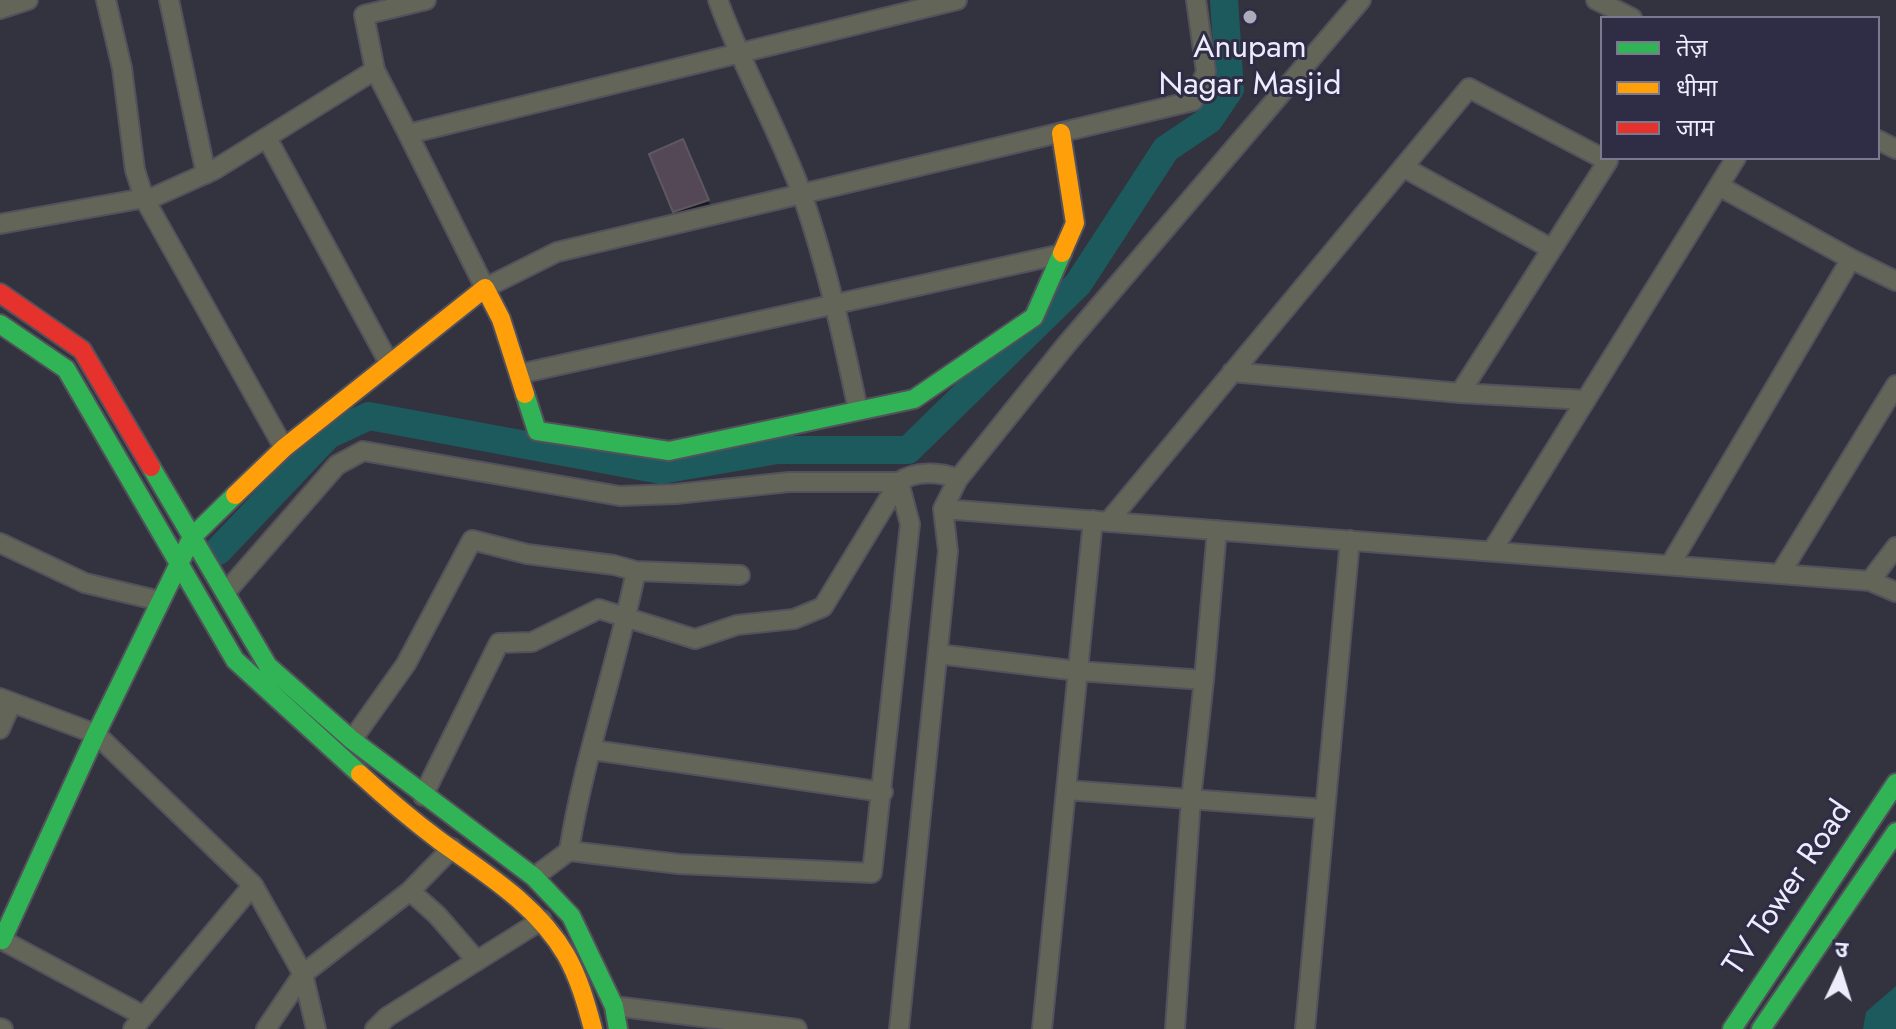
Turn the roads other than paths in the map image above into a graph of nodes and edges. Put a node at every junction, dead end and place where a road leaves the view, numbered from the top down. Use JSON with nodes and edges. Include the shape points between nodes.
{"nodes":[{"id":1,"x":28,"y":0,"type":"edge"},
{"id":2,"x":106,"y":0,"type":"edge"},
{"id":3,"x":169,"y":0,"type":"edge"},
{"id":4,"x":426,"y":0,"type":"edge"},
{"id":5,"x":718,"y":0,"type":"edge"},
{"id":6,"x":957,"y":0,"type":"edge"},
{"id":7,"x":1196,"y":0,"type":"edge"},
{"id":8,"x":1361,"y":0,"type":"edge"},
{"id":9,"x":1596,"y":0,"type":"edge"},
{"id":10,"x":0,"y":9,"type":"edge"},
{"id":11,"x":1628,"y":16,"type":"edge"},
{"id":12,"x":737,"y":54,"type":"junction"},
{"id":13,"x":375,"y":70,"type":"junction"},
{"id":14,"x":1061,"y":133,"type":"junction"},
{"id":15,"x":408,"y":134,"type":"junction"},
{"id":16,"x":267,"y":138,"type":"junction"},
{"id":17,"x":1600,"y":156,"type":"edge"},
{"id":18,"x":1604,"y":160,"type":"edge"},
{"id":19,"x":1735,"y":160,"type":"edge"},
{"id":20,"x":1403,"y":167,"type":"junction"},
{"id":21,"x":206,"y":174,"type":"junction"},
{"id":22,"x":1719,"y":186,"type":"junction"},
{"id":23,"x":802,"y":194,"type":"junction"},
{"id":24,"x":144,"y":198,"type":"junction"},
{"id":25,"x":0,"y":224,"type":"edge"},
{"id":26,"x":1552,"y":249,"type":"junction"},
{"id":27,"x":1062,"y":254,"type":"junction"},
{"id":28,"x":1851,"y":259,"type":"junction"},
{"id":29,"x":1896,"y":281,"type":"edge"},
{"id":30,"x":485,"y":288,"type":"junction"},
{"id":31,"x":0,"y":293,"type":"edge"},
{"id":32,"x":836,"y":304,"type":"junction"},
{"id":33,"x":0,"y":324,"type":"edge"},
{"id":34,"x":389,"y":363,"type":"junction"},
{"id":35,"x":1232,"y":372,"type":"junction"},
{"id":36,"x":519,"y":374,"type":"junction"},
{"id":37,"x":1896,"y":385,"type":"edge"},
{"id":38,"x":1460,"y":393,"type":"junction"},
{"id":39,"x":1586,"y":400,"type":"junction"},
{"id":40,"x":858,"y":410,"type":"junction"},
{"id":41,"x":1889,"y":413,"type":"edge"},
{"id":42,"x":284,"y":448,"type":"junction"},
{"id":43,"x":958,"y":479,"type":"junction"},
{"id":44,"x":899,"y":482,"type":"junction"},
{"id":45,"x":943,"y":509,"type":"junction"},
{"id":46,"x":1100,"y":521,"type":"junction"},
{"id":47,"x":1217,"y":530,"type":"junction"},
{"id":48,"x":192,"y":537,"type":"junction"},
{"id":49,"x":1350,"y":540,"type":"junction"},
{"id":50,"x":0,"y":543,"type":"edge"},
{"id":51,"x":1896,"y":547,"type":"edge"},
{"id":52,"x":1492,"y":551,"type":"junction"},
{"id":53,"x":179,"y":561,"type":"junction"},
{"id":54,"x":1670,"y":565,"type":"junction"},
{"id":55,"x":636,"y":571,"type":"junction"},
{"id":56,"x":1780,"y":574,"type":"junction"},
{"id":57,"x":740,"y":575,"type":"dead end"},
{"id":58,"x":1870,"y":581,"type":"junction"},
{"id":59,"x":1896,"y":592,"type":"edge"},
{"id":60,"x":225,"y":593,"type":"junction"},
{"id":61,"x":160,"y":601,"type":"junction"},
{"id":62,"x":627,"y":618,"type":"junction"},
{"id":63,"x":938,"y":654,"type":"junction"},
{"id":64,"x":1078,"y":671,"type":"junction"},
{"id":65,"x":1204,"y":680,"type":"junction"},
{"id":66,"x":5,"y":701,"type":"edge"},
{"id":67,"x":0,"y":729,"type":"edge"},
{"id":68,"x":96,"y":734,"type":"junction"},
{"id":69,"x":352,"y":740,"type":"junction"},
{"id":70,"x":593,"y":750,"type":"junction"},
{"id":71,"x":1896,"y":783,"type":"edge"},
{"id":72,"x":1066,"y":790,"type":"junction"},
{"id":73,"x":883,"y":792,"type":"junction"},
{"id":74,"x":423,"y":796,"type":"junction"},
{"id":75,"x":1191,"y":799,"type":"junction"},
{"id":76,"x":1325,"y":809,"type":"junction"},
{"id":77,"x":1896,"y":832,"type":"edge"},
{"id":78,"x":452,"y":848,"type":"junction"},
{"id":79,"x":569,"y":851,"type":"junction"},
{"id":80,"x":534,"y":877,"type":"junction"},
{"id":81,"x":253,"y":885,"type":"junction"},
{"id":82,"x":410,"y":891,"type":"junction"},
{"id":83,"x":542,"y":920,"type":"junction"},
{"id":84,"x":1,"y":939,"type":"edge"},
{"id":85,"x":477,"y":961,"type":"junction"},
{"id":86,"x":303,"y":974,"type":"junction"},
{"id":87,"x":614,"y":1006,"type":"junction"},
{"id":88,"x":589,"y":1010,"type":"junction"},
{"id":89,"x":138,"y":1022,"type":"edge"},
{"id":90,"x":384,"y":1025,"type":"edge"},
{"id":91,"x":266,"y":1029,"type":"edge"},
{"id":92,"x":316,"y":1029,"type":"edge"},
{"id":93,"x":593,"y":1029,"type":"edge"},
{"id":94,"x":618,"y":1029,"type":"edge"},
{"id":95,"x":797,"y":1029,"type":"edge"},
{"id":96,"x":899,"y":1029,"type":"edge"},
{"id":97,"x":1042,"y":1029,"type":"edge"},
{"id":98,"x":1175,"y":1029,"type":"edge"},
{"id":99,"x":1305,"y":1029,"type":"edge"},
{"id":100,"x":1732,"y":1029,"type":"edge"},
{"id":101,"x":1761,"y":1029,"type":"edge"}],
"edges":[{"from":1,"to":10,"type":"street"},
{"from":2,"to":24,"type":"street"},
{"from":3,"to":21,"type":"street"},
{"from":4,"to":13,"type":"street","via":[[364,15]]},
{"from":5,"to":12,"type":"street"},
{"from":6,"to":12,"type":"street"},
{"from":7,"to":14,"type":"street","via":[[1206,72],[1193,101]]},
{"from":8,"to":43,"type":"street"},
{"from":9,"to":11,"type":"street"},
{"from":12,"to":15,"type":"street"},
{"from":12,"to":23,"type":"street"},
{"from":13,"to":15,"type":"street"},
{"from":13,"to":16,"type":"street"},
{"from":14,"to":23,"type":"street"},
{"from":14,"to":27,"type":"street","via":[[1075,223]]},
{"from":15,"to":30,"type":"street"},
{"from":16,"to":21,"type":"street"},
{"from":16,"to":34,"type":"street"},
{"from":17,"to":20,"type":"street","via":[[1469,88]]},
{"from":18,"to":26,"type":"street"},
{"from":19,"to":22,"type":"street"},
{"from":20,"to":26,"type":"street"},
{"from":20,"to":35,"type":"street"},
{"from":21,"to":24,"type":"street"},
{"from":22,"to":28,"type":"street"},
{"from":22,"to":39,"type":"street"},
{"from":23,"to":30,"type":"street","via":[[557,252]]},
{"from":23,"to":32,"type":"street"},
{"from":24,"to":25,"type":"street"},
{"from":24,"to":42,"type":"street"},
{"from":26,"to":38,"type":"street"},
{"from":27,"to":32,"type":"street"},
{"from":27,"to":40,"type":"street","via":[[1034,317],[914,399]]},
{"from":28,"to":29,"type":"street"},
{"from":28,"to":54,"type":"street"},
{"from":30,"to":34,"type":"street"},
{"from":30,"to":36,"type":"street"},
{"from":31,"to":48,"type":"street","via":[[82,350]]},
{"from":32,"to":36,"type":"street"},
{"from":32,"to":40,"type":"street"},
{"from":33,"to":53,"type":"street","via":[[66,369]]},
{"from":34,"to":42,"type":"street"},
{"from":35,"to":38,"type":"street"},
{"from":35,"to":46,"type":"street"},
{"from":36,"to":40,"type":"street","via":[[537,431],[669,451]]},
{"from":37,"to":41,"type":"street"},
{"from":38,"to":39,"type":"street"},
{"from":39,"to":52,"type":"street"},
{"from":41,"to":56,"type":"street"},
{"from":42,"to":48,"type":"street"},
{"from":43,"to":44,"type":"street","via":[[910,474]]},
{"from":43,"to":45,"type":"street"},
{"from":44,"to":60,"type":"street","via":[[789,482],[620,496],[363,451],[337,465]]},
{"from":44,"to":62,"type":"street","via":[[823,607],[794,619],[737,625],[695,639]]},
{"from":44,"to":73,"type":"street","via":[[910,524]]},
{"from":45,"to":46,"type":"street"},
{"from":45,"to":63,"type":"street","via":[[948,551]]},
{"from":46,"to":47,"type":"street"},
{"from":46,"to":64,"type":"street"},
{"from":47,"to":49,"type":"street"},
{"from":47,"to":65,"type":"street"},
{"from":48,"to":53,"type":"street"},
{"from":48,"to":60,"type":"street"},
{"from":49,"to":52,"type":"street"},
{"from":49,"to":76,"type":"street"},
{"from":50,"to":61,"type":"street","via":[[85,583]]},
{"from":51,"to":58,"type":"street"},
{"from":52,"to":54,"type":"street"},
{"from":53,"to":61,"type":"street"},
{"from":53,"to":78,"type":"street","via":[[235,660],[269,697]]},
{"from":54,"to":56,"type":"street"},
{"from":55,"to":57,"type":"street"},
{"from":55,"to":62,"type":"street"},
{"from":55,"to":69,"type":"street","via":[[472,540],[406,664]]},
{"from":56,"to":58,"type":"street"},
{"from":58,"to":59,"type":"street"},
{"from":60,"to":69,"type":"street","via":[[268,666]]},
{"from":61,"to":68,"type":"street"},
{"from":62,"to":70,"type":"street"},
{"from":62,"to":74,"type":"street","via":[[599,609],[532,642],[499,643]]},
{"from":63,"to":64,"type":"street"},
{"from":63,"to":96,"type":"street"},
{"from":64,"to":65,"type":"street"},
{"from":64,"to":72,"type":"street"},
{"from":65,"to":75,"type":"street"},
{"from":66,"to":67,"type":"street"},
{"from":66,"to":68,"type":"street"},
{"from":68,"to":81,"type":"street"},
{"from":68,"to":84,"type":"street"},
{"from":69,"to":74,"type":"street"},
{"from":70,"to":73,"type":"street"},
{"from":70,"to":79,"type":"street"},
{"from":71,"to":100,"type":"street","name":"TV Tower Road"},
{"from":72,"to":75,"type":"street"},
{"from":72,"to":97,"type":"street"},
{"from":73,"to":79,"type":"street","via":[[872,873],[679,864]]},
{"from":74,"to":80,"type":"street"},
{"from":75,"to":76,"type":"street"},
{"from":75,"to":98,"type":"street"},
{"from":76,"to":99,"type":"street"},
{"from":77,"to":101,"type":"street","name":"TV Tower Road"},
{"from":78,"to":82,"type":"street"},
{"from":78,"to":83,"type":"street"},
{"from":79,"to":80,"type":"street"},
{"from":80,"to":87,"type":"street","via":[[571,916]]},
{"from":81,"to":86,"type":"street"},
{"from":81,"to":89,"type":"street"},
{"from":82,"to":85,"type":"street"},
{"from":82,"to":86,"type":"street"},
{"from":83,"to":85,"type":"street"},
{"from":83,"to":88,"type":"street"},
{"from":84,"to":89,"type":"street"},
{"from":85,"to":90,"type":"street"},
{"from":86,"to":91,"type":"street"},
{"from":86,"to":92,"type":"street"},
{"from":87,"to":88,"type":"street"},
{"from":87,"to":94,"type":"street"},
{"from":87,"to":95,"type":"street"},
{"from":88,"to":93,"type":"street"}]}
